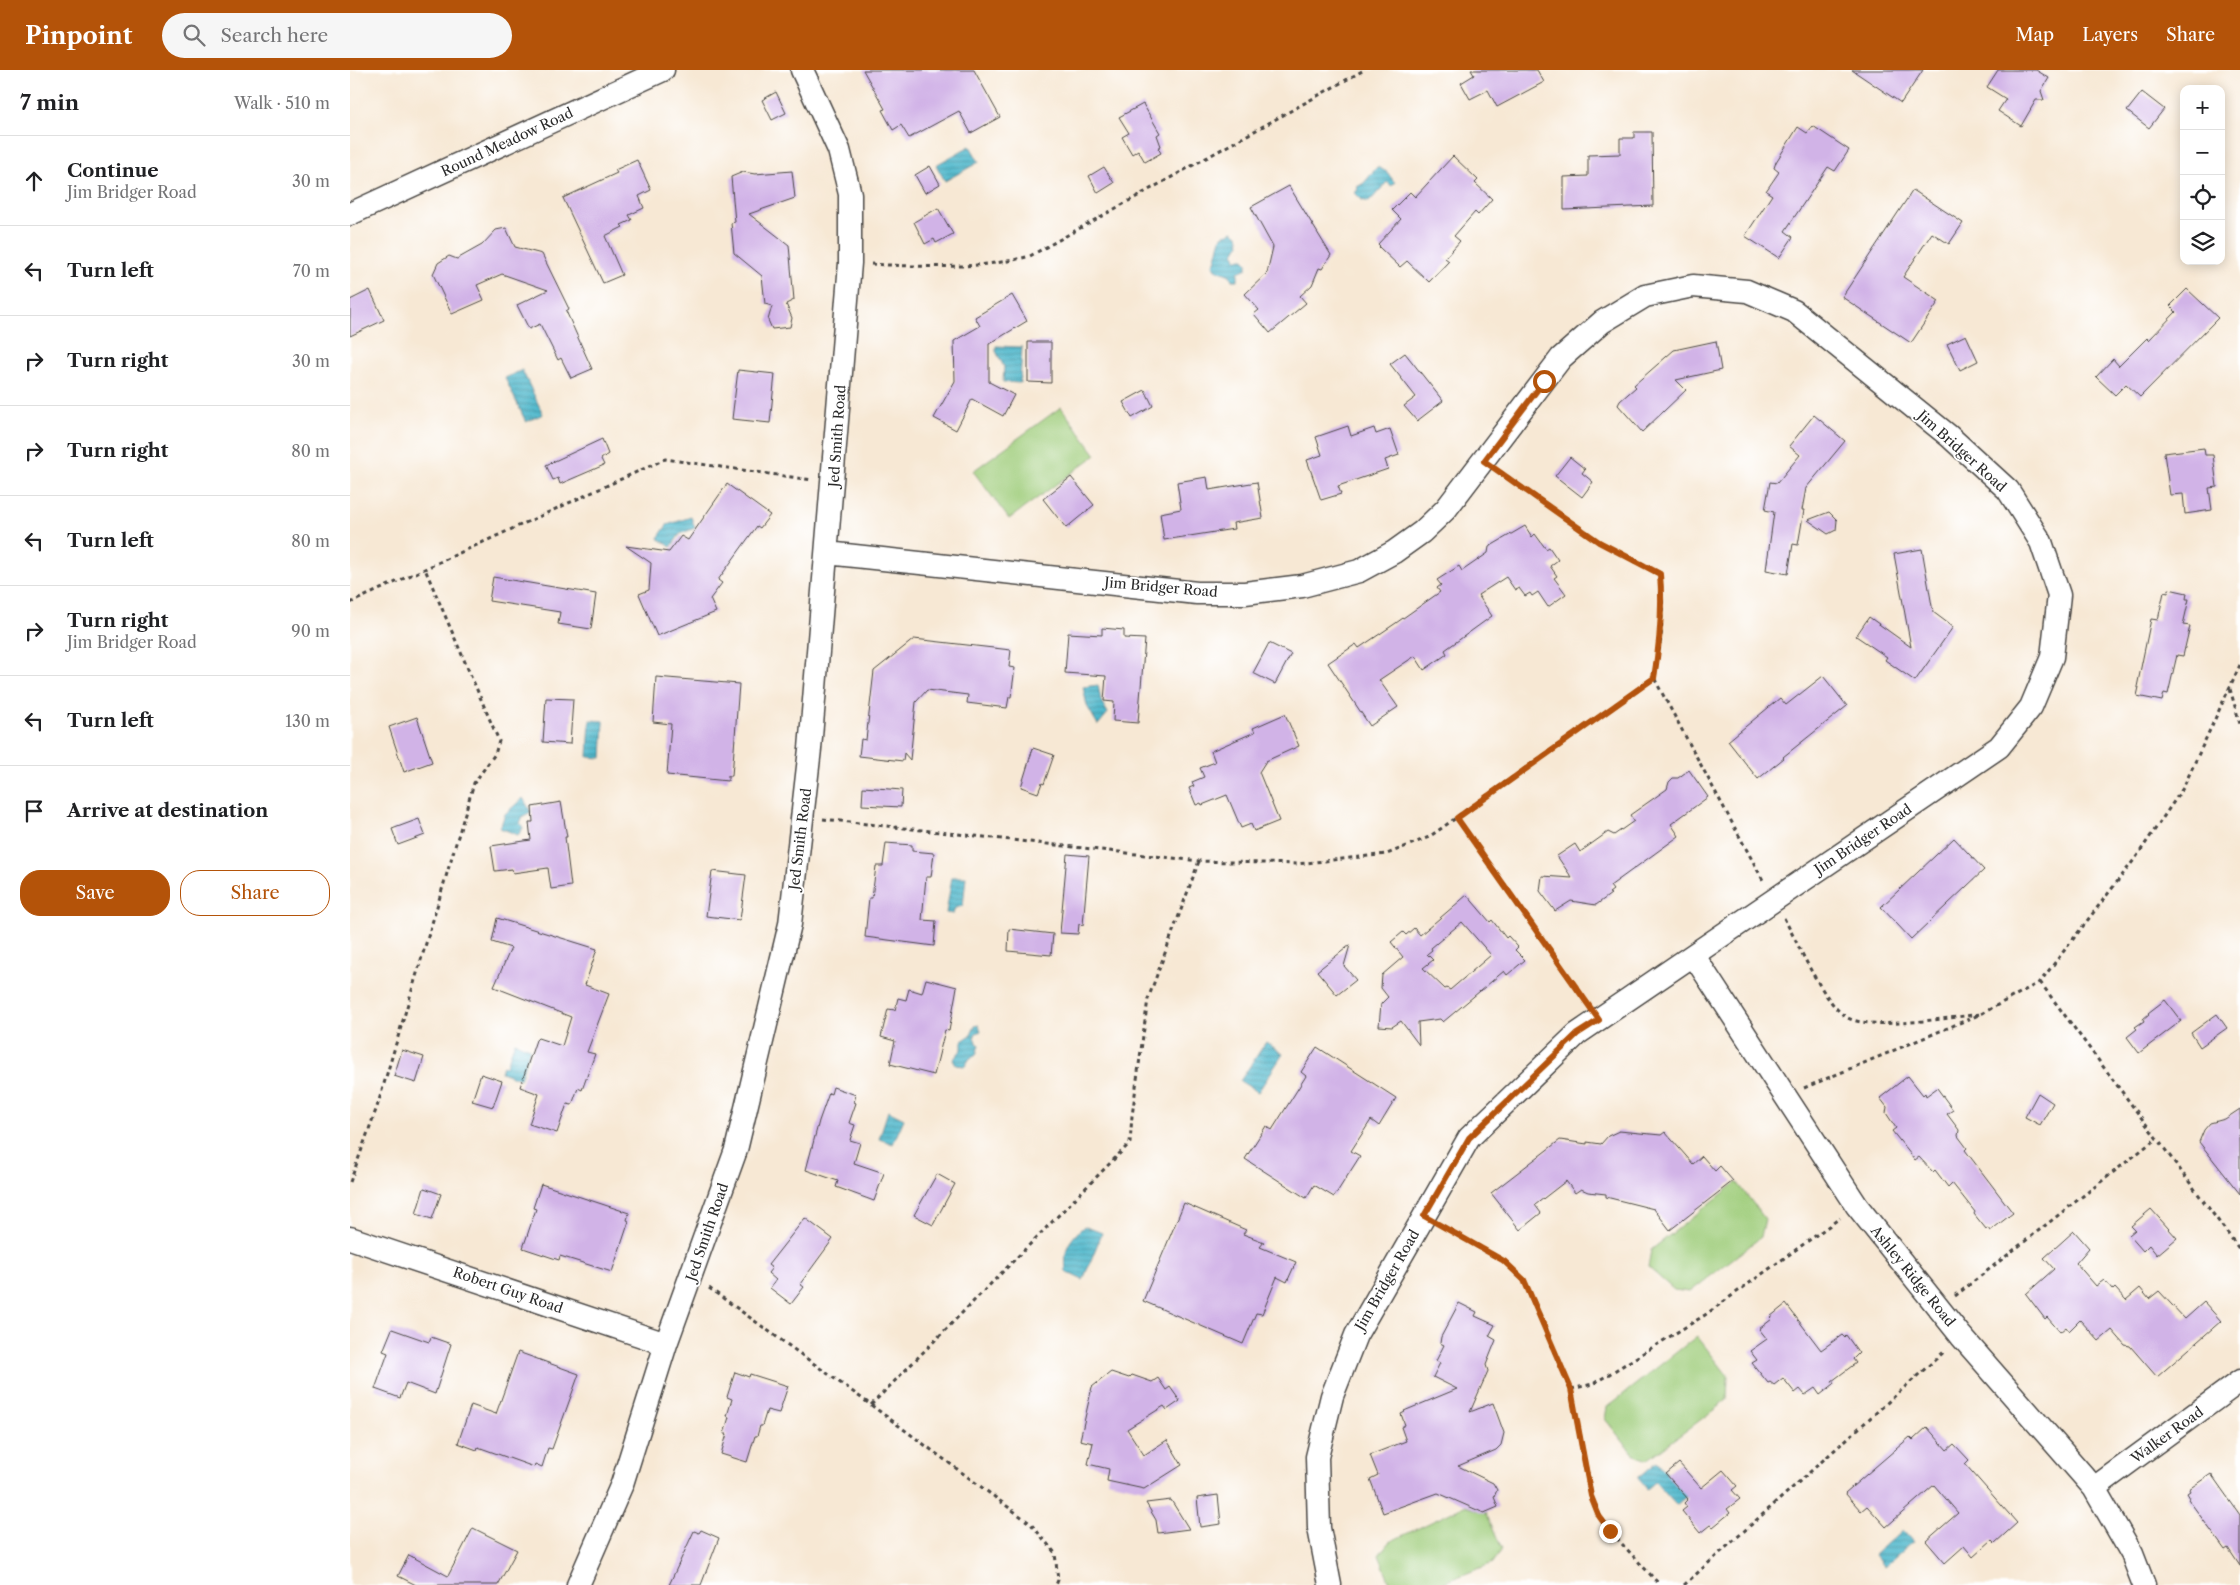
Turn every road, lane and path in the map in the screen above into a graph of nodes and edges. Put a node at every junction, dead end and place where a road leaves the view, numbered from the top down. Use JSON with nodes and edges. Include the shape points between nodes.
{"nodes":[{"id":1,"x":663,"y":70,"type":"edge"},
{"id":2,"x":802,"y":70,"type":"edge"},
{"id":3,"x":1364,"y":70,"type":"edge"},
{"id":4,"x":350,"y":214,"type":"edge"},
{"id":5,"x":850,"y":263,"type":"junction"},
{"id":6,"x":1484,"y":461,"type":"junction"},
{"id":7,"x":833,"y":484,"type":"junction"},
{"id":8,"x":828,"y":553,"type":"junction"},
{"id":9,"x":425,"y":569,"type":"junction"},
{"id":10,"x":350,"y":603,"type":"edge"},
{"id":11,"x":2240,"y":665,"type":"edge"},
{"id":12,"x":2230,"y":689,"type":"junction"},
{"id":13,"x":2240,"y":724,"type":"edge"},
{"id":14,"x":1457,"y":818,"type":"junction"},
{"id":15,"x":822,"y":820,"type":"dead end"},
{"id":16,"x":1199,"y":861,"type":"junction"},
{"id":17,"x":1694,"y":956,"type":"junction"},
{"id":18,"x":2040,"y":982,"type":"junction"},
{"id":19,"x":1599,"y":1020,"type":"junction"},
{"id":20,"x":1785,"y":1096,"type":"junction"},
{"id":21,"x":2157,"y":1138,"type":"junction"},
{"id":22,"x":350,"y":1182,"type":"edge"},
{"id":23,"x":1857,"y":1206,"type":"junction"},
{"id":24,"x":1424,"y":1216,"type":"junction"},
{"id":25,"x":350,"y":1238,"type":"edge"},
{"id":26,"x":2240,"y":1250,"type":"edge"},
{"id":27,"x":692,"y":1276,"type":"junction"},
{"id":28,"x":1939,"y":1308,"type":"junction"},
{"id":29,"x":1961,"y":1336,"type":"junction"},
{"id":30,"x":666,"y":1344,"type":"junction"},
{"id":31,"x":2240,"y":1382,"type":"edge"},
{"id":32,"x":1571,"y":1389,"type":"junction"},
{"id":33,"x":872,"y":1406,"type":"junction"},
{"id":34,"x":2094,"y":1488,"type":"junction"},
{"id":35,"x":578,"y":1585,"type":"edge"},
{"id":36,"x":1056,"y":1585,"type":"edge"},
{"id":37,"x":1330,"y":1585,"type":"edge"},
{"id":38,"x":1660,"y":1585,"type":"edge"},
{"id":39,"x":1684,"y":1585,"type":"edge"},
{"id":40,"x":2144,"y":1585,"type":"edge"}],
"edges":[{"from":1,"to":4,"type":"street","name":"Round Meadow Road"},
{"from":2,"to":5,"type":"street","name":"Jed Smith Road","via":[[839,150],[850,194]]},
{"from":3,"to":5,"type":"path","via":[[1030,256],[1005,263],[965,266]]},
{"from":5,"to":7,"type":"street","name":"Jed Smith Road"},
{"from":6,"to":8,"type":"street","name":"Jim Bridger Road","via":[[1446,508],[1401,547],[1359,571],[1302,586],[1245,593],[1197,593]]},
{"from":6,"to":14,"type":"path","via":[[1599,542],[1660,574],[1661,636],[1654,678]]},
{"from":6,"to":17,"type":"street","name":"Jim Bridger Road","via":[[1561,358],[1602,322],[1645,296],[1693,286],[1747,291],[1794,311],[1950,436],[2008,490],[2041,542],[2059,595],[2052,658],[2031,707],[1999,747]]},
{"from":7,"to":8,"type":"street","name":"Jed Smith Road"},
{"from":7,"to":9,"type":"path","via":[[665,460]]},
{"from":8,"to":27,"type":"street","name":"Jed Smith Road","via":[[790,924],[736,1150]]},
{"from":9,"to":10,"type":"path"},
{"from":9,"to":22,"type":"path","via":[[499,741],[496,754],[474,783],[376,1107]]},
{"from":11,"to":12,"type":"path"},
{"from":12,"to":13,"type":"path"},
{"from":12,"to":18,"type":"path","via":[[2183,788],[2137,856]]},
{"from":14,"to":16,"type":"path","via":[[1429,837],[1387,854],[1297,864]]},
{"from":14,"to":19,"type":"path"},
{"from":15,"to":16,"type":"path"},
{"from":16,"to":33,"type":"path","via":[[1148,999],[1130,1143]]},
{"from":17,"to":19,"type":"street","name":"Jim Bridger Road"},
{"from":17,"to":20,"type":"street","name":"Ashley Ridge Road"},
{"from":18,"to":20,"type":"path","via":[[1981,1014]]},
{"from":18,"to":21,"type":"path"},
{"from":19,"to":24,"type":"street","name":"Jim Bridger Road","via":[[1577,1034],[1469,1138]]},
{"from":20,"to":23,"type":"street","name":"Ashley Ridge Road"},
{"from":21,"to":26,"type":"path"},
{"from":21,"to":28,"type":"path"},
{"from":23,"to":28,"type":"street","name":"Ashley Ridge Road"},
{"from":23,"to":32,"type":"path","via":[[1705,1315],[1593,1384]]},
{"from":24,"to":32,"type":"path","via":[[1504,1261],[1524,1280]]},
{"from":24,"to":37,"type":"street","name":"Jim Bridger Road","via":[[1356,1335],[1332,1396],[1317,1458],[1319,1528]]},
{"from":25,"to":30,"type":"street","name":"Robert Guy Road"},
{"from":27,"to":30,"type":"street","name":"Jed Smith Road"},
{"from":27,"to":33,"type":"path"},
{"from":28,"to":29,"type":"street","name":"Ashley Ridge Road"},
{"from":29,"to":34,"type":"street","name":"Ashley Ridge Road"},
{"from":29,"to":39,"type":"path"},
{"from":30,"to":35,"type":"street","name":"Jed Smith Road","via":[[622,1484]]},
{"from":31,"to":34,"type":"street","name":"Walker Road"},
{"from":32,"to":38,"type":"path","via":[[1591,1496],[1599,1516]]},
{"from":33,"to":36,"type":"path","via":[[1030,1524],[1054,1552]]},
{"from":34,"to":40,"type":"street","name":"Ashley Ridge Road","via":[[2132,1554]]}]}
